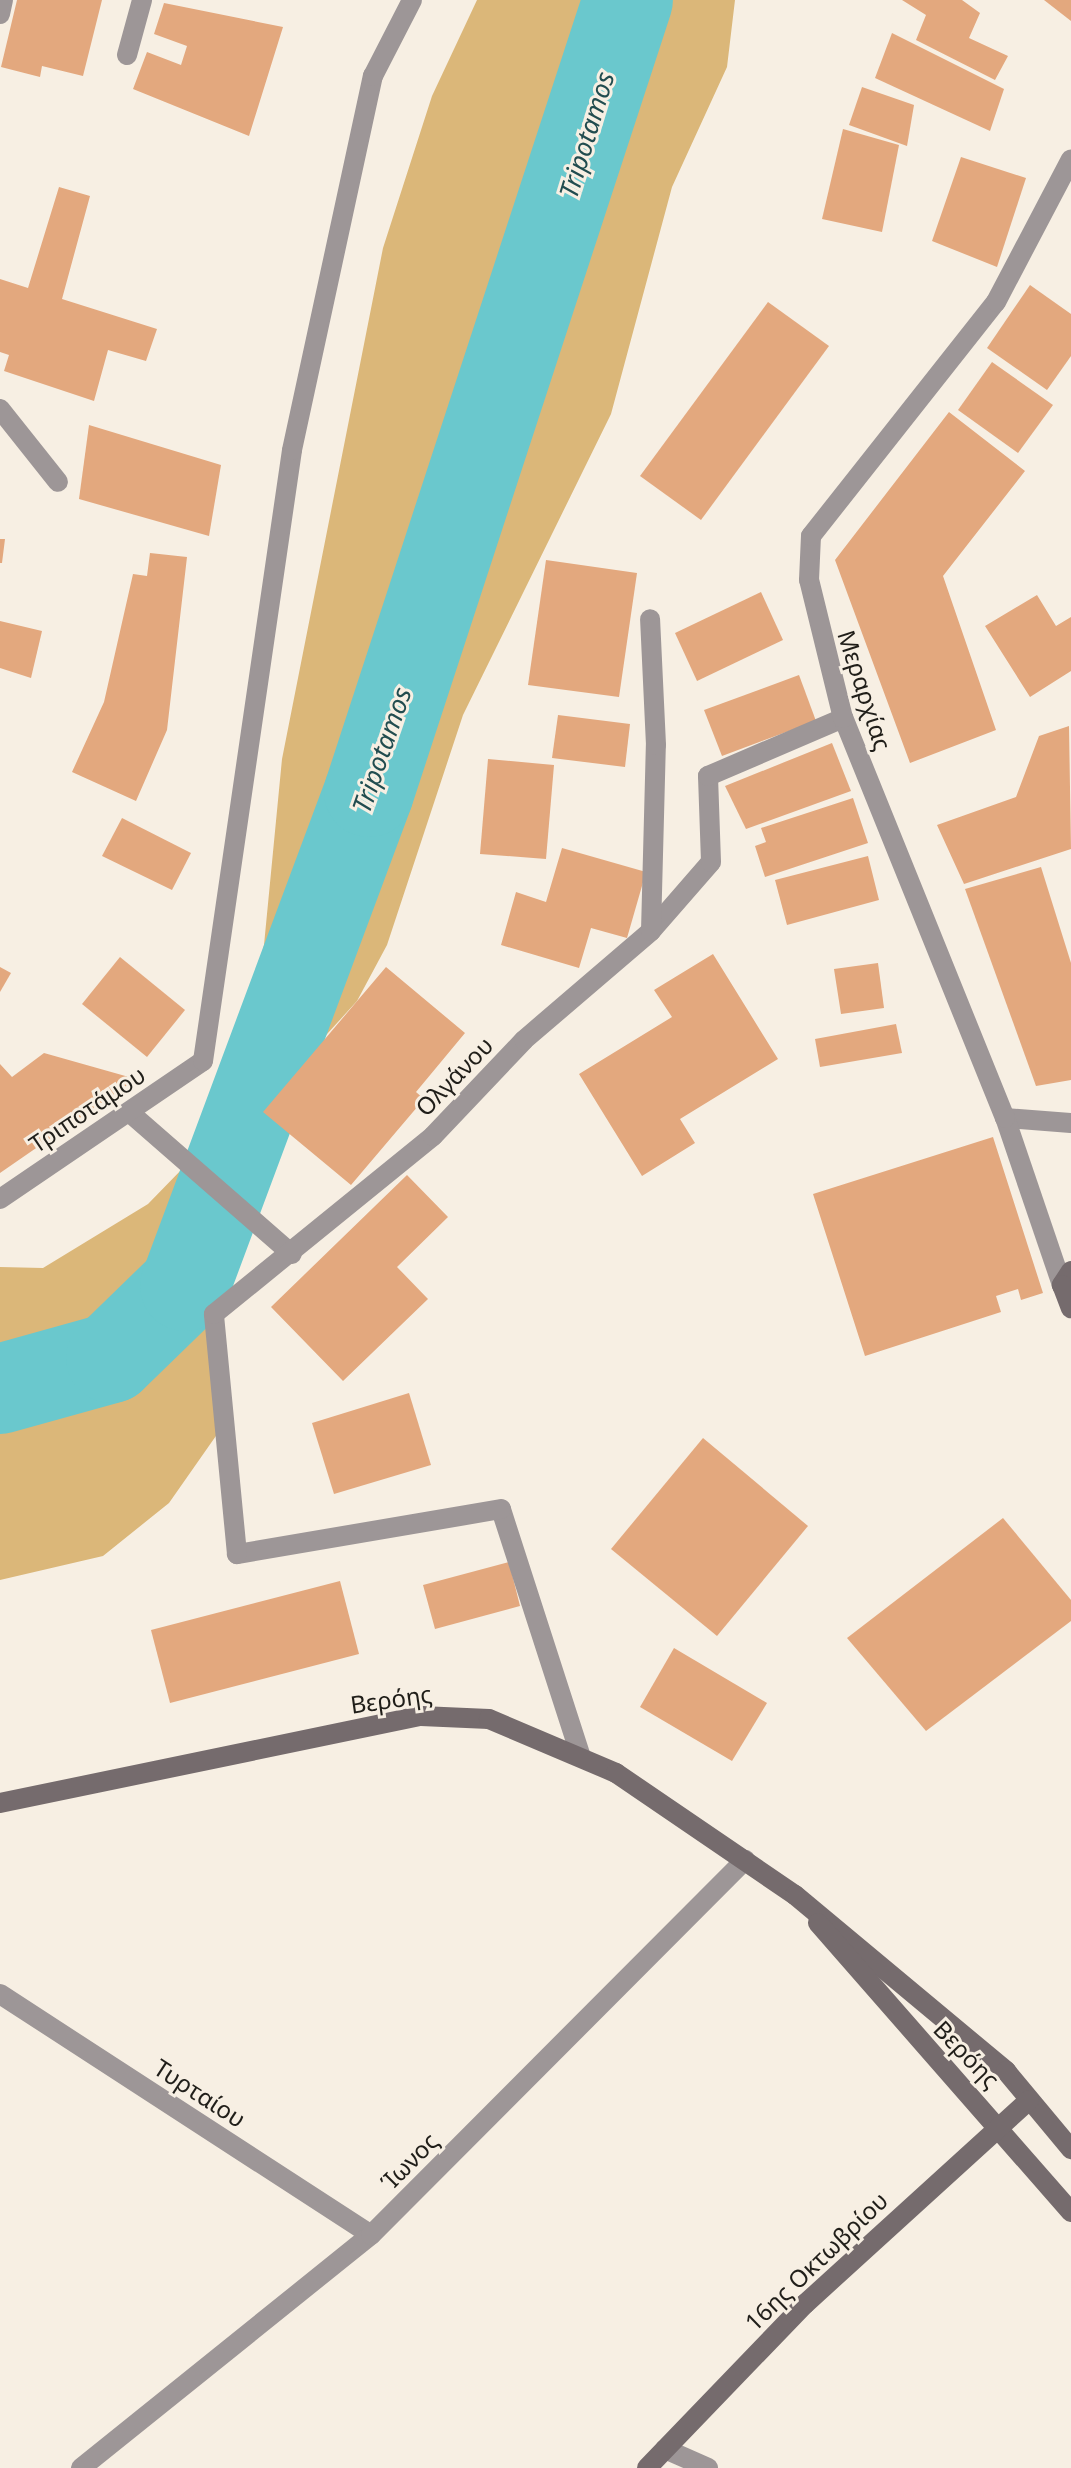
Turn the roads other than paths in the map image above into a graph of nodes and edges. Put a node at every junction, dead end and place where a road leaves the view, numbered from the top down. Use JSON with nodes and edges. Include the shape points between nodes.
{"nodes":[{"id":1,"x":3,"y":0,"type":"edge"},
{"id":2,"x":142,"y":0,"type":"edge"},
{"id":3,"x":412,"y":0,"type":"edge"},
{"id":4,"x":0,"y":14,"type":"edge"},
{"id":5,"x":127,"y":55,"type":"dead end"},
{"id":6,"x":1071,"y":159,"type":"edge"},
{"id":7,"x":0,"y":409,"type":"edge"},
{"id":8,"x":58,"y":482,"type":"dead end"},
{"id":9,"x":650,"y":619,"type":"dead end"},
{"id":10,"x":843,"y":718,"type":"junction"},
{"id":11,"x":651,"y":931,"type":"junction"},
{"id":12,"x":129,"y":1112,"type":"junction"},
{"id":13,"x":1005,"y":1118,"type":"junction"},
{"id":14,"x":1071,"y":1123,"type":"edge"},
{"id":15,"x":0,"y":1199,"type":"edge"},
{"id":16,"x":292,"y":1254,"type":"junction"},
{"id":17,"x":1066,"y":1278,"type":"edge"},
{"id":18,"x":1071,"y":1308,"type":"edge"},
{"id":19,"x":580,"y":1754,"type":"junction"},
{"id":20,"x":0,"y":1803,"type":"edge"},
{"id":21,"x":745,"y":1860,"type":"junction"},
{"id":22,"x":795,"y":1895,"type":"junction"},
{"id":23,"x":0,"y":1994,"type":"edge"},
{"id":24,"x":1029,"y":2100,"type":"junction"},
{"id":25,"x":996,"y":2127,"type":"junction"},
{"id":26,"x":1071,"y":2149,"type":"edge"},
{"id":27,"x":1071,"y":2212,"type":"edge"},
{"id":28,"x":371,"y":2235,"type":"junction"},
{"id":29,"x":665,"y":2449,"type":"junction"},
{"id":30,"x":81,"y":2468,"type":"edge"},
{"id":31,"x":647,"y":2468,"type":"edge"},
{"id":32,"x":708,"y":2468,"type":"edge"}],
"edges":[{"from":1,"to":4,"type":"street"},
{"from":2,"to":5,"type":"street"},
{"from":3,"to":12,"type":"street","name":"Τριποτάμου","via":[[373,76],[292,450],[203,1061]]},
{"from":6,"to":10,"type":"street","name":"Μεραρχίας","via":[[996,302],[811,536],[815,623]]},
{"from":7,"to":8,"type":"street"},
{"from":9,"to":11,"type":"street","via":[[656,745]]},
{"from":10,"to":11,"type":"street","name":"Ολγάνου","via":[[708,776],[711,862]]},
{"from":10,"to":13,"type":"street","name":"Μεραρχίας"},
{"from":11,"to":16,"type":"street","name":"Ολγάνου","via":[[524,1040],[433,1136]]},
{"from":12,"to":15,"type":"street","name":"Τριποτάμου"},
{"from":12,"to":16,"type":"street"},
{"from":13,"to":14,"type":"street"},
{"from":13,"to":17,"type":"street","name":"Μεραρχίας"},
{"from":16,"to":19,"type":"street","name":"Ολγάνου","via":[[214,1314],[237,1554],[501,1509]]},
{"from":17,"to":18,"type":"street"},
{"from":19,"to":20,"type":"street","name":"Βερόης","via":[[489,1719],[421,1716]]},
{"from":19,"to":21,"type":"street","name":"Βερόης"},
{"from":21,"to":22,"type":"street","name":"Βερόης"},
{"from":21,"to":28,"type":"street","name":"Ίωνος"},
{"from":22,"to":24,"type":"street","name":"Βερόης","via":[[917,1990]]},
{"from":22,"to":25,"type":"street","name":"Βερόης"},
{"from":23,"to":28,"type":"street","name":"Τυρταίου"},
{"from":24,"to":25,"type":"street","name":"16ης Οκτωβρίου"},
{"from":24,"to":26,"type":"street","name":"Βερόης"},
{"from":25,"to":27,"type":"street","name":"Βερόης"},
{"from":25,"to":29,"type":"street","name":"16ης Οκτωβρίου","via":[[805,2304]]},
{"from":28,"to":30,"type":"street","name":"Ίωνος"},
{"from":29,"to":31,"type":"street","name":"16ης Οκτωβρίου"},
{"from":29,"to":32,"type":"street"}]}
